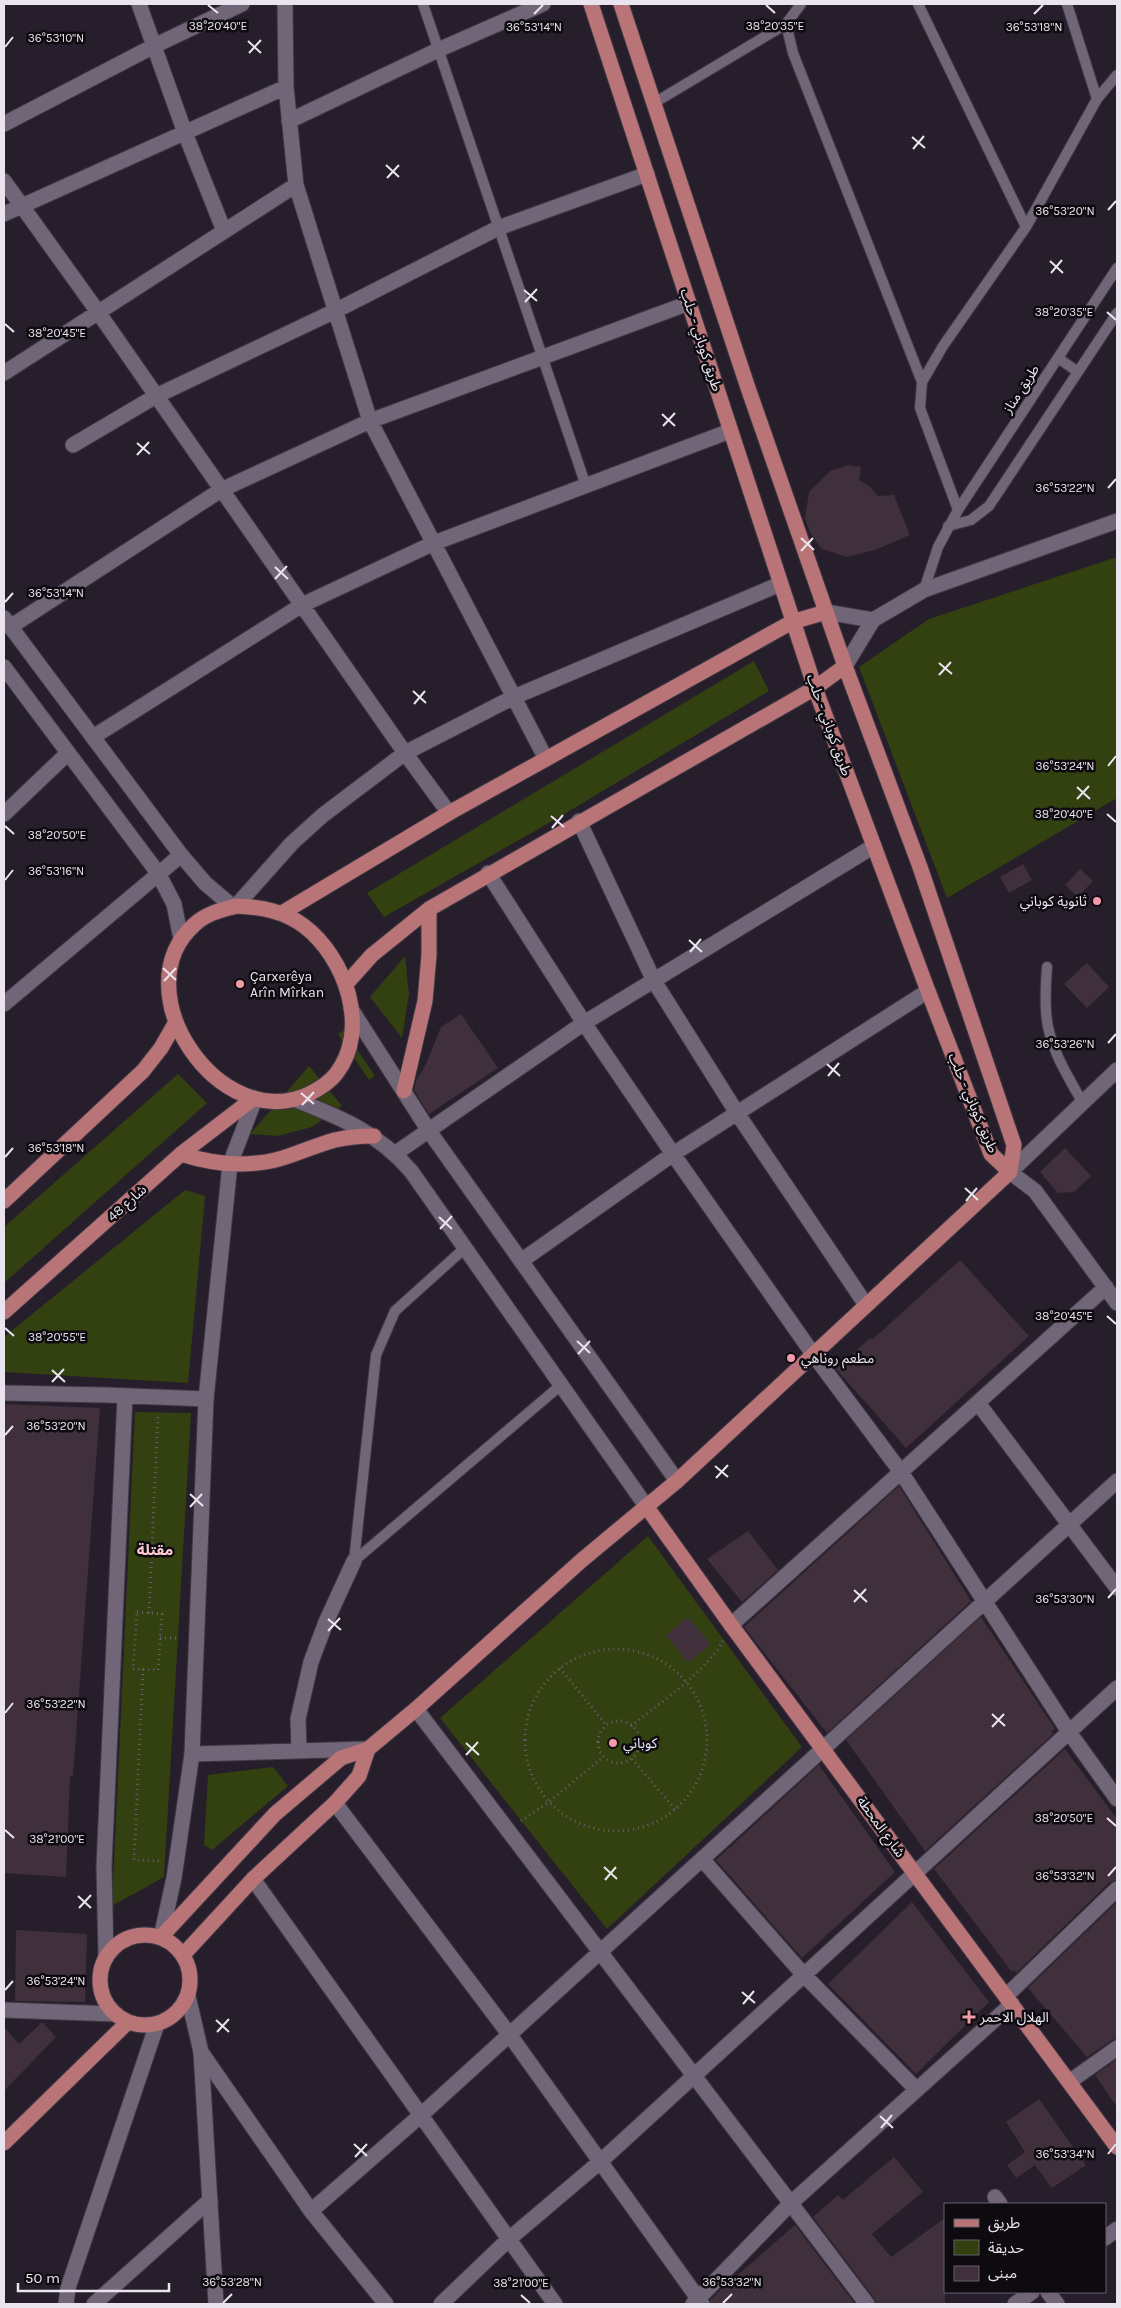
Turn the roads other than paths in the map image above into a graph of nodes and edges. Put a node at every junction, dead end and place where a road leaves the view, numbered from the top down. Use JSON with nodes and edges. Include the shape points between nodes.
{"nodes":[{"id":1,"x":139,"y":4,"type":"edge"},
{"id":2,"x":242,"y":4,"type":"edge"},
{"id":3,"x":285,"y":4,"type":"edge"},
{"id":4,"x":423,"y":4,"type":"edge"},
{"id":5,"x":543,"y":4,"type":"edge"},
{"id":6,"x":592,"y":4,"type":"edge"},
{"id":7,"x":621,"y":4,"type":"edge"},
{"id":8,"x":801,"y":4,"type":"edge"},
{"id":9,"x":918,"y":4,"type":"edge"},
{"id":10,"x":1067,"y":4,"type":"edge"},
{"id":11,"x":786,"y":24,"type":"junction"},
{"id":12,"x":154,"y":46,"type":"junction"},
{"id":13,"x":438,"y":50,"type":"junction"},
{"id":14,"x":1117,"y":75,"type":"edge"},
{"id":15,"x":286,"y":87,"type":"junction"},
{"id":16,"x":1097,"y":99,"type":"junction"},
{"id":17,"x":654,"y":103,"type":"junction"},
{"id":18,"x":289,"y":121,"type":"junction"},
{"id":19,"x":4,"y":124,"type":"edge"},
{"id":20,"x":185,"y":132,"type":"junction"},
{"id":21,"x":647,"y":174,"type":"junction"},
{"id":22,"x":4,"y":181,"type":"edge"},
{"id":23,"x":296,"y":185,"type":"junction"},
{"id":24,"x":22,"y":205,"type":"junction"},
{"id":25,"x":4,"y":214,"type":"edge"},
{"id":26,"x":1026,"y":227,"type":"junction"},
{"id":27,"x":498,"y":228,"type":"junction"},
{"id":28,"x":224,"y":231,"type":"junction"},
{"id":29,"x":1117,"y":268,"type":"edge"},
{"id":30,"x":688,"y":302,"type":"junction"},
{"id":31,"x":336,"y":311,"type":"junction"},
{"id":32,"x":98,"y":312,"type":"junction"},
{"id":33,"x":1117,"y":313,"type":"edge"},
{"id":34,"x":542,"y":357,"type":"junction"},
{"id":35,"x":1058,"y":358,"type":"junction"},
{"id":36,"x":1078,"y":372,"type":"junction"},
{"id":37,"x":4,"y":374,"type":"edge"},
{"id":38,"x":922,"y":382,"type":"junction"},
{"id":39,"x":156,"y":396,"type":"junction"},
{"id":40,"x":370,"y":421,"type":"junction"},
{"id":41,"x":730,"y":431,"type":"junction"},
{"id":42,"x":73,"y":445,"type":"dead end"},
{"id":43,"x":586,"y":486,"type":"junction"},
{"id":44,"x":221,"y":490,"type":"junction"},
{"id":45,"x":958,"y":510,"type":"junction"},
{"id":46,"x":1117,"y":521,"type":"edge"},
{"id":47,"x":948,"y":526,"type":"junction"},
{"id":48,"x":434,"y":543,"type":"junction"},
{"id":49,"x":780,"y":584,"type":"junction"},
{"id":50,"x":924,"y":590,"type":"junction"},
{"id":51,"x":302,"y":605,"type":"junction"},
{"id":52,"x":826,"y":612,"type":"junction"},
{"id":53,"x":873,"y":620,"type":"junction"},
{"id":54,"x":792,"y":622,"type":"junction"},
{"id":55,"x":7,"y":623,"type":"edge"},
{"id":56,"x":845,"y":666,"type":"junction"},
{"id":57,"x":4,"y":667,"type":"edge"},
{"id":58,"x":815,"y":688,"type":"junction"},
{"id":59,"x":514,"y":697,"type":"junction"},
{"id":60,"x":93,"y":737,"type":"junction"},
{"id":61,"x":68,"y":753,"type":"junction"},
{"id":62,"x":404,"y":753,"type":"junction"},
{"id":63,"x":546,"y":759,"type":"junction"},
{"id":64,"x":449,"y":813,"type":"junction"},
{"id":65,"x":4,"y":814,"type":"edge"},
{"id":66,"x":578,"y":822,"type":"junction"},
{"id":67,"x":874,"y":846,"type":"junction"},
{"id":68,"x":181,"y":855,"type":"junction"},
{"id":69,"x":158,"y":873,"type":"junction"},
{"id":70,"x":488,"y":873,"type":"junction"},
{"id":71,"x":235,"y":906,"type":"junction"},
{"id":72,"x":429,"y":909,"type":"junction"},
{"id":73,"x":282,"y":913,"type":"junction"},
{"id":74,"x":181,"y":939,"type":"junction"},
{"id":75,"x":1047,"y":967,"type":"dead end"},
{"id":76,"x":654,"y":981,"type":"junction"},
{"id":77,"x":346,"y":984,"type":"junction"},
{"id":78,"x":928,"y":991,"type":"junction"},
{"id":79,"x":4,"y":1004,"type":"edge"},
{"id":80,"x":351,"y":1008,"type":"junction"},
{"id":81,"x":176,"y":1022,"type":"junction"},
{"id":82,"x":584,"y":1023,"type":"junction"},
{"id":83,"x":1117,"y":1070,"type":"edge"},
{"id":84,"x":404,"y":1091,"type":"junction"},
{"id":85,"x":255,"y":1099,"type":"junction"},
{"id":86,"x":296,"y":1100,"type":"junction"},
{"id":87,"x":1083,"y":1103,"type":"junction"},
{"id":88,"x":737,"y":1112,"type":"junction"},
{"id":89,"x":429,"y":1131,"type":"junction"},
{"id":90,"x":374,"y":1136,"type":"junction"},
{"id":91,"x":396,"y":1153,"type":"junction"},
{"id":92,"x":181,"y":1154,"type":"junction"},
{"id":93,"x":673,"y":1154,"type":"junction"},
{"id":94,"x":230,"y":1164,"type":"junction"},
{"id":95,"x":1010,"y":1172,"type":"junction"},
{"id":96,"x":4,"y":1201,"type":"edge"},
{"id":97,"x":466,"y":1247,"type":"junction"},
{"id":98,"x":521,"y":1260,"type":"junction"},
{"id":99,"x":1106,"y":1287,"type":"junction"},
{"id":100,"x":1117,"y":1303,"type":"edge"},
{"id":101,"x":866,"y":1305,"type":"junction"},
{"id":102,"x":4,"y":1312,"type":"edge"},
{"id":103,"x":813,"y":1354,"type":"junction"},
{"id":104,"x":561,"y":1385,"type":"junction"},
{"id":105,"x":4,"y":1393,"type":"edge"},
{"id":106,"x":125,"y":1396,"type":"junction"},
{"id":107,"x":206,"y":1399,"type":"junction"},
{"id":108,"x":978,"y":1403,"type":"junction"},
{"id":109,"x":901,"y":1472,"type":"junction"},
{"id":110,"x":1117,"y":1480,"type":"edge"},
{"id":111,"x":677,"y":1481,"type":"junction"},
{"id":112,"x":646,"y":1506,"type":"junction"},
{"id":113,"x":1070,"y":1524,"type":"junction"},
{"id":114,"x":354,"y":1561,"type":"junction"},
{"id":115,"x":1117,"y":1588,"type":"edge"},
{"id":116,"x":984,"y":1602,"type":"junction"},
{"id":117,"x":731,"y":1625,"type":"junction"},
{"id":118,"x":1117,"y":1688,"type":"edge"},
{"id":119,"x":416,"y":1709,"type":"junction"},
{"id":120,"x":1069,"y":1732,"type":"junction"},
{"id":121,"x":368,"y":1749,"type":"junction"},
{"id":122,"x":823,"y":1749,"type":"junction"},
{"id":123,"x":300,"y":1751,"type":"junction"},
{"id":124,"x":192,"y":1754,"type":"junction"},
{"id":125,"x":1117,"y":1799,"type":"edge"},
{"id":126,"x":335,"y":1802,"type":"junction"},
{"id":127,"x":702,"y":1859,"type":"junction"},
{"id":128,"x":914,"y":1873,"type":"junction"},
{"id":129,"x":253,"y":1879,"type":"junction"},
{"id":130,"x":1117,"y":1889,"type":"edge"},
{"id":131,"x":161,"y":1938,"type":"junction"},
{"id":132,"x":599,"y":1952,"type":"junction"},
{"id":133,"x":184,"y":1955,"type":"junction"},
{"id":134,"x":106,"y":1957,"type":"junction"},
{"id":135,"x":803,"y":1974,"type":"junction"},
{"id":136,"x":188,"y":1996,"type":"junction"},
{"id":137,"x":1009,"y":2000,"type":"junction"},
{"id":138,"x":4,"y":2010,"type":"edge"},
{"id":139,"x":115,"y":2014,"type":"junction"},
{"id":140,"x":128,"y":2022,"type":"junction"},
{"id":141,"x":157,"y":2024,"type":"junction"},
{"id":142,"x":509,"y":2034,"type":"junction"},
{"id":143,"x":1117,"y":2048,"type":"edge"},
{"id":144,"x":201,"y":2052,"type":"junction"},
{"id":145,"x":693,"y":2075,"type":"junction"},
{"id":146,"x":1069,"y":2082,"type":"junction"},
{"id":147,"x":917,"y":2090,"type":"junction"},
{"id":148,"x":420,"y":2116,"type":"junction"},
{"id":149,"x":4,"y":2144,"type":"edge"},
{"id":150,"x":1117,"y":2147,"type":"edge"},
{"id":151,"x":600,"y":2161,"type":"junction"},
{"id":152,"x":210,"y":2200,"type":"junction"},
{"id":153,"x":791,"y":2204,"type":"junction"},
{"id":154,"x":312,"y":2211,"type":"junction"},
{"id":155,"x":1117,"y":2229,"type":"edge"},
{"id":156,"x":1106,"y":2237,"type":"edge"},
{"id":157,"x":509,"y":2239,"type":"junction"},
{"id":158,"x":1031,"y":2293,"type":"edge"},
{"id":159,"x":1049,"y":2293,"type":"edge"},
{"id":160,"x":698,"y":2303,"type":"edge"},
{"id":161,"x":66,"y":2304,"type":"edge"},
{"id":162,"x":94,"y":2304,"type":"edge"},
{"id":163,"x":216,"y":2304,"type":"edge"},
{"id":164,"x":386,"y":2304,"type":"edge"},
{"id":165,"x":441,"y":2304,"type":"edge"},
{"id":166,"x":556,"y":2304,"type":"edge"},
{"id":167,"x":867,"y":2304,"type":"edge"},
{"id":168,"x":1015,"y":2304,"type":"edge"},
{"id":169,"x":1058,"y":2304,"type":"edge"}],
"edges":[{"from":1,"to":12,"type":"street"},
{"from":2,"to":12,"type":"street"},
{"from":3,"to":15,"type":"street"},
{"from":4,"to":13,"type":"lane"},
{"from":5,"to":13,"type":"street"},
{"from":6,"to":21,"type":"main road","name":"طريق كوباني - حلب"},
{"from":7,"to":17,"type":"main road","name":"طريق كوباني - حلب"},
{"from":8,"to":11,"type":"lane"},
{"from":9,"to":26,"type":"lane"},
{"from":10,"to":16,"type":"lane"},
{"from":11,"to":17,"type":"lane"},
{"from":11,"to":38,"type":"lane","via":[[792,53]]},
{"from":12,"to":19,"type":"street"},
{"from":12,"to":20,"type":"street"},
{"from":13,"to":18,"type":"street"},
{"from":13,"to":27,"type":"lane"},
{"from":14,"to":16,"type":"lane"},
{"from":15,"to":18,"type":"street"},
{"from":15,"to":20,"type":"street"},
{"from":16,"to":26,"type":"lane"},
{"from":17,"to":52,"type":"main road","name":"طريق كوباني - حلب"},
{"from":18,"to":23,"type":"street"},
{"from":20,"to":24,"type":"street"},
{"from":20,"to":28,"type":"street"},
{"from":21,"to":27,"type":"street"},
{"from":21,"to":30,"type":"main road","name":"طريق كوباني - حلب"},
{"from":22,"to":24,"type":"street"},
{"from":23,"to":28,"type":"street"},
{"from":23,"to":31,"type":"street"},
{"from":24,"to":25,"type":"street"},
{"from":24,"to":32,"type":"street"},
{"from":26,"to":38,"type":"lane","via":[[943,346]]},
{"from":27,"to":31,"type":"street"},
{"from":27,"to":34,"type":"lane"},
{"from":28,"to":32,"type":"street"},
{"from":29,"to":35,"type":"lane","name":"طريق مناز"},
{"from":30,"to":34,"type":"street"},
{"from":30,"to":41,"type":"main road","name":"طريق كوباني - حلب"},
{"from":31,"to":39,"type":"street"},
{"from":31,"to":40,"type":"street"},
{"from":32,"to":37,"type":"street"},
{"from":32,"to":39,"type":"street"},
{"from":33,"to":36,"type":"lane"},
{"from":34,"to":40,"type":"street"},
{"from":34,"to":43,"type":"lane"},
{"from":35,"to":36,"type":"lane"},
{"from":35,"to":45,"type":"lane","name":"طريق مناز"},
{"from":36,"to":47,"type":"lane","via":[[989,506],[971,520]]},
{"from":38,"to":45,"type":"lane","via":[[920,408]]},
{"from":39,"to":42,"type":"street"},
{"from":39,"to":44,"type":"street"},
{"from":40,"to":44,"type":"street"},
{"from":40,"to":48,"type":"street"},
{"from":41,"to":43,"type":"street"},
{"from":41,"to":49,"type":"main road","name":"طريق كوباني - حلب"},
{"from":43,"to":48,"type":"street"},
{"from":44,"to":51,"type":"street"},
{"from":44,"to":55,"type":"street"},
{"from":45,"to":47,"type":"lane","name":"طريق مناز"},
{"from":46,"to":50,"type":"street"},
{"from":47,"to":50,"type":"lane","name":"طريق مناز"},
{"from":48,"to":51,"type":"street"},
{"from":48,"to":59,"type":"street"},
{"from":49,"to":54,"type":"main road","name":"طريق كوباني - حلب"},
{"from":49,"to":59,"type":"street"},
{"from":50,"to":53,"type":"street"},
{"from":51,"to":60,"type":"street"},
{"from":51,"to":62,"type":"street"},
{"from":52,"to":53,"type":"street"},
{"from":52,"to":54,"type":"main road"},
{"from":52,"to":56,"type":"main road","name":"طريق كوباني - حلب"},
{"from":53,"to":56,"type":"street"},
{"from":54,"to":58,"type":"main road","name":"طريق كوباني - حلب"},
{"from":54,"to":63,"type":"main road"},
{"from":55,"to":60,"type":"street"},
{"from":56,"to":58,"type":"main road"},
{"from":56,"to":95,"type":"main road","name":"طريق كوباني - حلب","via":[[920,867],[1014,1145]]},
{"from":57,"to":61,"type":"street"},
{"from":58,"to":66,"type":"main road"},
{"from":58,"to":67,"type":"main road","name":"طريق كوباني - حلب"},
{"from":59,"to":62,"type":"street"},
{"from":59,"to":63,"type":"street"},
{"from":60,"to":68,"type":"street"},
{"from":61,"to":65,"type":"street"},
{"from":61,"to":69,"type":"street"},
{"from":62,"to":64,"type":"street"},
{"from":62,"to":71,"type":"street","via":[[304,832]]},
{"from":63,"to":64,"type":"main road"},
{"from":64,"to":73,"type":"main road"},
{"from":66,"to":70,"type":"main road"},
{"from":66,"to":76,"type":"street"},
{"from":67,"to":76,"type":"street"},
{"from":67,"to":78,"type":"main road","name":"طريق كوباني - حلب"},
{"from":68,"to":69,"type":"street"},
{"from":68,"to":71,"type":"street","via":[[205,884]]},
{"from":69,"to":74,"type":"street","via":[[174,904]]},
{"from":69,"to":79,"type":"street"},
{"from":70,"to":72,"type":"main road"},
{"from":70,"to":82,"type":"street"},
{"from":71,"to":73,"type":"main road"},
{"from":71,"to":74,"type":"main road","via":[[196,923]]},
{"from":72,"to":77,"type":"main road","via":[[378,950]]},
{"from":72,"to":84,"type":"main road","via":[[430,955],[425,1001]]},
{"from":73,"to":77,"type":"main road","via":[[322,942]]},
{"from":74,"to":81,"type":"main road","via":[[172,959],[169,980],[170,1002]]},
{"from":75,"to":87,"type":"lane","via":[[1048,1028],[1062,1067]]},
{"from":76,"to":82,"type":"street"},
{"from":76,"to":88,"type":"street"},
{"from":77,"to":80,"type":"main road"},
{"from":78,"to":88,"type":"street"},
{"from":78,"to":95,"type":"main road","name":"طريق كوباني - حلب","via":[[991,1154]]},
{"from":80,"to":84,"type":"street"},
{"from":80,"to":86,"type":"main road","via":[[352,1031],[347,1054],[336,1074],[319,1089]]},
{"from":81,"to":85,"type":"main road","via":[[190,1048],[215,1076],[233,1090]]},
{"from":81,"to":96,"type":"main road","via":[[143,1071]]},
{"from":82,"to":89,"type":"street"},
{"from":82,"to":93,"type":"street"},
{"from":83,"to":87,"type":"street"},
{"from":84,"to":89,"type":"street"},
{"from":85,"to":86,"type":"main road"},
{"from":85,"to":92,"type":"main road","name":"48 شارع"},
{"from":85,"to":94,"type":"street"},
{"from":86,"to":90,"type":"street"},
{"from":87,"to":95,"type":"street"},
{"from":88,"to":93,"type":"street"},
{"from":88,"to":101,"type":"street"},
{"from":89,"to":91,"type":"street"},
{"from":89,"to":98,"type":"street"},
{"from":90,"to":91,"type":"street"},
{"from":90,"to":94,"type":"main road","via":[[334,1140],[287,1157],[258,1163]]},
{"from":91,"to":97,"type":"street"},
{"from":92,"to":94,"type":"main road"},
{"from":92,"to":102,"type":"main road","name":"48 شارع"},
{"from":93,"to":98,"type":"street"},
{"from":93,"to":103,"type":"street"},
{"from":94,"to":107,"type":"street"},
{"from":95,"to":99,"type":"street","via":[[1035,1191]]},
{"from":95,"to":101,"type":"main road"},
{"from":97,"to":104,"type":"street"},
{"from":97,"to":114,"type":"lane","via":[[395,1311],[376,1355]]},
{"from":98,"to":111,"type":"street"},
{"from":99,"to":100,"type":"street"},
{"from":99,"to":108,"type":"street"},
{"from":101,"to":103,"type":"main road"},
{"from":103,"to":109,"type":"street"},
{"from":103,"to":111,"type":"main road"},
{"from":104,"to":112,"type":"street"},
{"from":104,"to":114,"type":"lane"},
{"from":105,"to":106,"type":"street"},
{"from":106,"to":107,"type":"street"},
{"from":106,"to":134,"type":"street","via":[[104,1866]]},
{"from":107,"to":124,"type":"street"},
{"from":108,"to":109,"type":"street"},
{"from":108,"to":113,"type":"street"},
{"from":109,"to":116,"type":"street"},
{"from":109,"to":117,"type":"street"},
{"from":110,"to":113,"type":"street"},
{"from":111,"to":112,"type":"main road"},
{"from":112,"to":117,"type":"main road","name":"شارع المحطة"},
{"from":112,"to":119,"type":"main road"},
{"from":113,"to":115,"type":"street"},
{"from":113,"to":116,"type":"street"},
{"from":114,"to":123,"type":"street","via":[[311,1662],[298,1719]]},
{"from":116,"to":120,"type":"street"},
{"from":116,"to":122,"type":"street"},
{"from":117,"to":122,"type":"main road","name":"شارع المحطة"},
{"from":118,"to":120,"type":"street"},
{"from":119,"to":121,"type":"main road"},
{"from":119,"to":132,"type":"street"},
{"from":120,"to":125,"type":"street"},
{"from":120,"to":128,"type":"street"},
{"from":121,"to":123,"type":"street"},
{"from":121,"to":126,"type":"main road","via":[[359,1776]]},
{"from":121,"to":131,"type":"main road","via":[[341,1758],[274,1814]]},
{"from":122,"to":127,"type":"street"},
{"from":122,"to":128,"type":"main road","name":"شارع المحطة"},
{"from":123,"to":124,"type":"street"},
{"from":124,"to":131,"type":"street","via":[[177,1862]]},
{"from":126,"to":129,"type":"main road"},
{"from":126,"to":142,"type":"street"},
{"from":127,"to":132,"type":"street"},
{"from":127,"to":135,"type":"street"},
{"from":128,"to":135,"type":"street"},
{"from":128,"to":137,"type":"main road","name":"شارع المحطة"},
{"from":129,"to":133,"type":"main road"},
{"from":129,"to":148,"type":"street"},
{"from":130,"to":137,"type":"street"},
{"from":131,"to":133,"type":"main road","via":[[174,1944]]},
{"from":131,"to":134,"type":"main road","via":[[146,1934],[130,1937],[116,1945]]},
{"from":132,"to":142,"type":"street"},
{"from":132,"to":145,"type":"street"},
{"from":133,"to":136,"type":"main road","via":[[191,1982]]},
{"from":134,"to":139,"type":"main road","via":[[100,1987],[105,2002]]},
{"from":135,"to":145,"type":"street"},
{"from":135,"to":147,"type":"street"},
{"from":136,"to":141,"type":"main road","via":[[170,2018]]},
{"from":136,"to":144,"type":"street"},
{"from":137,"to":146,"type":"main road","name":"شارع المحطة"},
{"from":137,"to":147,"type":"street"},
{"from":138,"to":139,"type":"street"},
{"from":139,"to":140,"type":"main road"},
{"from":140,"to":141,"type":"main road","via":[[143,2026]]},
{"from":140,"to":149,"type":"main road"},
{"from":141,"to":161,"type":"street","via":[[68,2288]]},
{"from":142,"to":148,"type":"street"},
{"from":142,"to":151,"type":"street"},
{"from":143,"to":146,"type":"street"},
{"from":144,"to":152,"type":"street"},
{"from":144,"to":154,"type":"street"},
{"from":145,"to":151,"type":"street"},
{"from":145,"to":153,"type":"street"},
{"from":146,"to":150,"type":"main road","name":"شارع المحطة"},
{"from":147,"to":153,"type":"street"},
{"from":148,"to":154,"type":"street"},
{"from":148,"to":157,"type":"street"},
{"from":151,"to":157,"type":"street"},
{"from":151,"to":160,"type":"street"},
{"from":152,"to":162,"type":"street"},
{"from":152,"to":163,"type":"street"},
{"from":153,"to":160,"type":"street"},
{"from":153,"to":167,"type":"street"},
{"from":154,"to":164,"type":"street"},
{"from":155,"to":156,"type":"street"},
{"from":157,"to":165,"type":"street"},
{"from":157,"to":166,"type":"street"},
{"from":158,"to":168,"type":"street"},
{"from":159,"to":169,"type":"street"}]}
